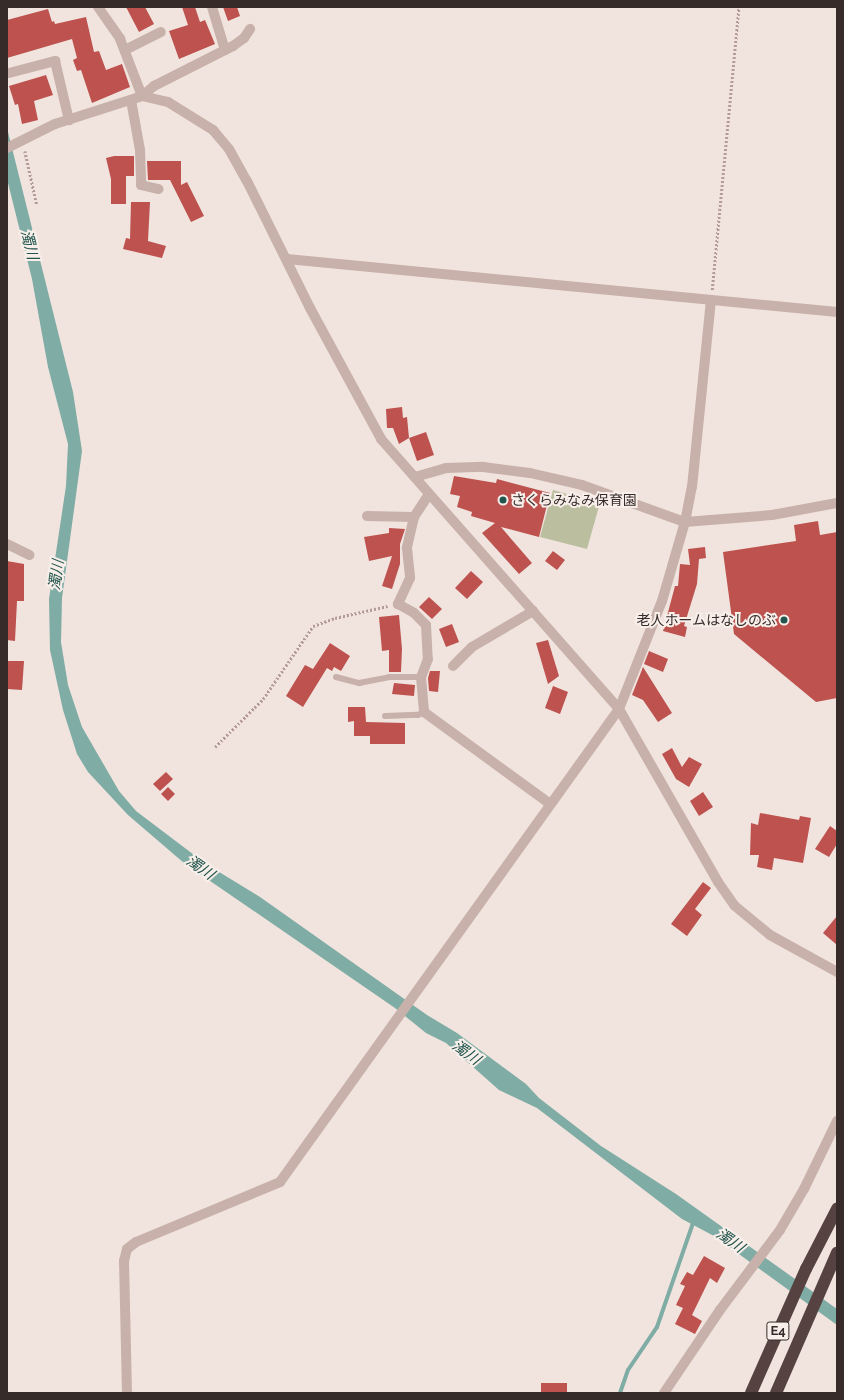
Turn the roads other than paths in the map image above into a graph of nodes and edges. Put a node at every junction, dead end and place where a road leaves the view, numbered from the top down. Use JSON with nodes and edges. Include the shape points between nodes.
{"nodes":[{"id":1,"x":98,"y":7,"type":"edge"},
{"id":2,"x":212,"y":7,"type":"edge"},
{"id":3,"x":250,"y":29,"type":"dead end"},
{"id":4,"x":161,"y":32,"type":"dead end"},
{"id":5,"x":124,"y":50,"type":"junction"},
{"id":6,"x":225,"y":50,"type":"junction"},
{"id":7,"x":8,"y":73,"type":"dead end"},
{"id":8,"x":142,"y":96,"type":"junction"},
{"id":9,"x":131,"y":100,"type":"junction"},
{"id":10,"x":69,"y":120,"type":"junction"},
{"id":11,"x":7,"y":148,"type":"edge"},
{"id":12,"x":159,"y":189,"type":"dead end"},
{"id":13,"x":287,"y":259,"type":"junction"},
{"id":14,"x":711,"y":300,"type":"junction"},
{"id":15,"x":837,"y":312,"type":"edge"},
{"id":16,"x":415,"y":477,"type":"junction"},
{"id":17,"x":429,"y":494,"type":"junction"},
{"id":18,"x":837,"y":503,"type":"edge"},
{"id":19,"x":367,"y":516,"type":"dead end"},
{"id":20,"x":414,"y":517,"type":"junction"},
{"id":21,"x":685,"y":522,"type":"junction"},
{"id":22,"x":7,"y":544,"type":"edge"},
{"id":23,"x":30,"y":555,"type":"dead end"},
{"id":24,"x":533,"y":611,"type":"junction"},
{"id":25,"x":453,"y":666,"type":"dead end"},
{"id":26,"x":336,"y":677,"type":"dead end"},
{"id":27,"x":421,"y":677,"type":"junction"},
{"id":28,"x":619,"y":709,"type":"junction"},
{"id":29,"x":424,"y":712,"type":"junction"},
{"id":30,"x":384,"y":716,"type":"dead end"},
{"id":31,"x":550,"y":804,"type":"junction"},
{"id":32,"x":837,"y":972,"type":"edge"},
{"id":33,"x":837,"y":1121,"type":"edge"},
{"id":34,"x":837,"y":1209,"type":"edge"},
{"id":35,"x":837,"y":1253,"type":"edge"},
{"id":36,"x":127,"y":1393,"type":"edge"},
{"id":37,"x":664,"y":1393,"type":"edge"},
{"id":38,"x":751,"y":1393,"type":"edge"},
{"id":39,"x":776,"y":1393,"type":"edge"}],
"edges":[{"from":1,"to":5,"type":"street","via":[[120,39]]},
{"from":2,"to":6,"type":"street"},
{"from":3,"to":6,"type":"street","via":[[244,38]]},
{"from":4,"to":5,"type":"street"},
{"from":5,"to":8,"type":"street"},
{"from":6,"to":8,"type":"street","via":[[154,86]]},
{"from":7,"to":10,"type":"street","via":[[55,61]]},
{"from":8,"to":9,"type":"street"},
{"from":8,"to":13,"type":"street","via":[[168,102],[190,114],[222,139]]},
{"from":9,"to":10,"type":"street"},
{"from":9,"to":12,"type":"street","via":[[140,150],[141,185]]},
{"from":10,"to":11,"type":"street"},
{"from":13,"to":14,"type":"street"},
{"from":13,"to":16,"type":"street","via":[[369,420],[381,439]]},
{"from":14,"to":15,"type":"street"},
{"from":14,"to":21,"type":"street","via":[[692,487]]},
{"from":16,"to":17,"type":"street"},
{"from":16,"to":21,"type":"street","via":[[454,468],[483,467],[530,473],[582,485]]},
{"from":17,"to":20,"type":"street"},
{"from":17,"to":24,"type":"street"},
{"from":18,"to":21,"type":"street","via":[[772,516]]},
{"from":19,"to":20,"type":"street"},
{"from":20,"to":27,"type":"street","via":[[406,548],[410,578],[398,604],[414,613],[426,625],[428,659]]},
{"from":21,"to":28,"type":"street","via":[[662,601]]},
{"from":22,"to":23,"type":"street"},
{"from":24,"to":25,"type":"street","via":[[472,646]]},
{"from":24,"to":28,"type":"street"},
{"from":26,"to":27,"type":"lane","via":[[359,683],[389,676]]},
{"from":27,"to":29,"type":"street"},
{"from":28,"to":31,"type":"street"},
{"from":28,"to":32,"type":"street","via":[[718,882],[735,906],[770,935]]},
{"from":29,"to":30,"type":"lane","via":[[418,715]]},
{"from":29,"to":31,"type":"street"},
{"from":31,"to":36,"type":"street","via":[[280,1182],[136,1242],[127,1249],[124,1262]]},
{"from":33,"to":37,"type":"street","via":[[804,1189],[753,1267]]},
{"from":34,"to":38,"type":"highway","number":"E4","via":[[806,1269]]},
{"from":35,"to":39,"type":"highway","number":"E4"}]}
